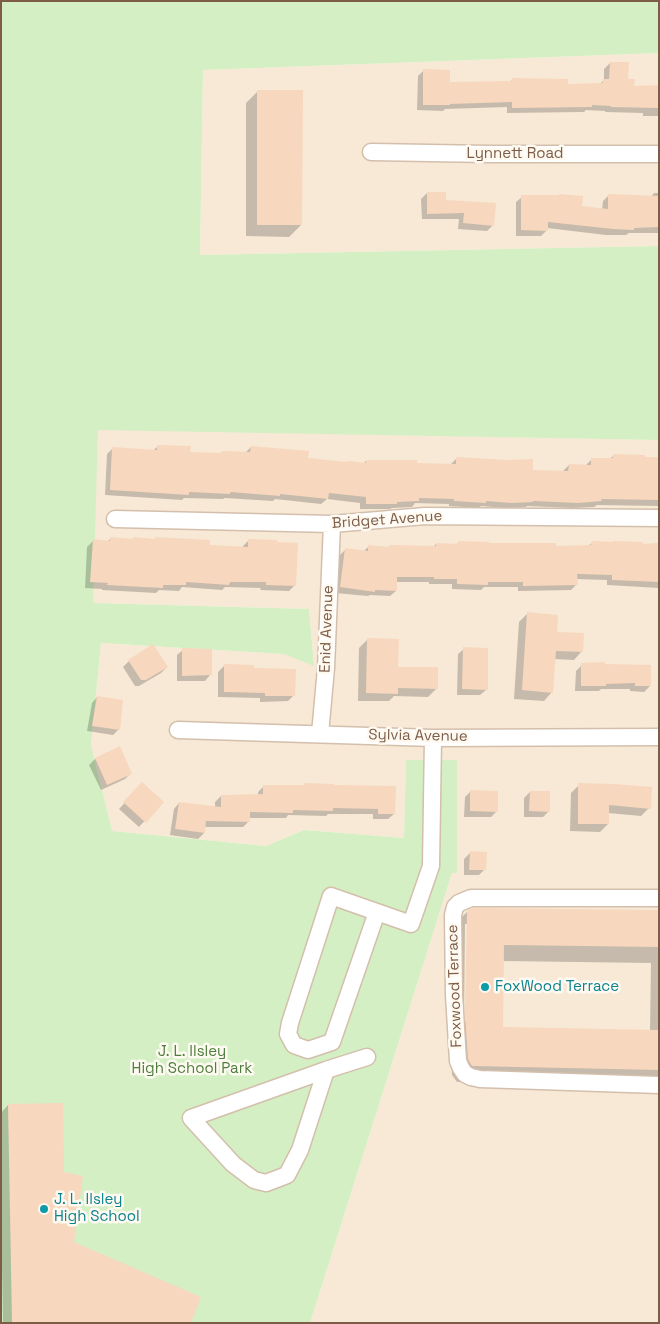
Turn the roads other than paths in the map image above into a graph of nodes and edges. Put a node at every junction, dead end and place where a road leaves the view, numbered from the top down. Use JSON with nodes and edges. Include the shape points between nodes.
{"nodes":[{"id":1,"x":371,"y":152,"type":"dead end"},
{"id":2,"x":659,"y":154,"type":"edge"},
{"id":3,"x":659,"y":518,"type":"edge"},
{"id":4,"x":115,"y":519,"type":"dead end"},
{"id":5,"x":332,"y":524,"type":"junction"},
{"id":6,"x":178,"y":730,"type":"dead end"},
{"id":7,"x":320,"y":734,"type":"junction"},
{"id":8,"x":659,"y":737,"type":"edge"},
{"id":9,"x":433,"y":738,"type":"junction"},
{"id":10,"x":659,"y":898,"type":"edge"},
{"id":11,"x":377,"y":912,"type":"junction"},
{"id":12,"x":367,"y":1057,"type":"dead end"},
{"id":13,"x":326,"y":1070,"type":"junction"},
{"id":14,"x":659,"y":1085,"type":"edge"}],
"edges":[{"from":1,"to":2,"type":"street","name":"Lynnett Road"},
{"from":3,"to":5,"type":"street","name":"Bridget Avenue","via":[[425,516]]},
{"from":4,"to":5,"type":"street","name":"Bridget Avenue"},
{"from":5,"to":7,"type":"street","name":"Enid Avenue"},
{"from":6,"to":7,"type":"street","name":"Sylvia Avenue"},
{"from":7,"to":9,"type":"street","name":"Sylvia Avenue"},
{"from":8,"to":9,"type":"street","name":"Sylvia Avenue"},
{"from":9,"to":11,"type":"street","via":[[430,866],[411,924]]},
{"from":10,"to":14,"type":"street","name":"Foxwood Terrace","via":[[471,898],[456,907],[453,924],[458,1061],[465,1074],[480,1079]]},
{"from":11,"to":11,"type":"street","via":[[331,896],[290,1023],[288,1034],[294,1045],[308,1050],[332,1042]]},
{"from":12,"to":13,"type":"street"},
{"from":13,"to":13,"type":"street","via":[[300,1150],[287,1175],[266,1183],[254,1180],[233,1164],[192,1118]]}]}
